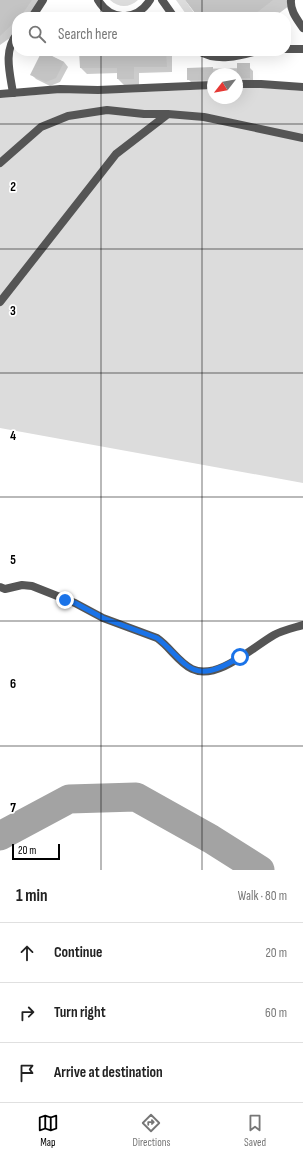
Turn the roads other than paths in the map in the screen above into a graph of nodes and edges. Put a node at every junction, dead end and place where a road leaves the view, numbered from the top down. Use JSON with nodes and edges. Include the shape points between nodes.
{"nodes":[{"id":1,"x":43,"y":0,"type":"edge"},
{"id":2,"x":98,"y":0,"type":"edge"},
{"id":3,"x":150,"y":0,"type":"edge"},
{"id":4,"x":162,"y":0,"type":"edge"},
{"id":5,"x":291,"y":0,"type":"edge"},
{"id":6,"x":35,"y":12,"type":"edge"},
{"id":7,"x":109,"y":12,"type":"edge"},
{"id":8,"x":139,"y":12,"type":"edge"},
{"id":9,"x":170,"y":12,"type":"edge"},
{"id":10,"x":303,"y":28,"type":"edge"},
{"id":11,"x":12,"y":42,"type":"edge"},
{"id":12,"x":291,"y":49,"type":"edge"},
{"id":13,"x":303,"y":49,"type":"edge"},
{"id":14,"x":212,"y":56,"type":"edge"},
{"id":15,"x":228,"y":56,"type":"edge"},
{"id":16,"x":243,"y":84,"type":"edge"},
{"id":17,"x":207,"y":85,"type":"edge"},
{"id":18,"x":303,"y":87,"type":"edge"},
{"id":19,"x":14,"y":93,"type":"junction"},
{"id":20,"x":0,"y":94,"type":"edge"},
{"id":21,"x":168,"y":114,"type":"junction"},
{"id":22,"x":303,"y":138,"type":"edge"},
{"id":23,"x":0,"y":163,"type":"edge"},
{"id":24,"x":0,"y":302,"type":"edge"},
{"id":25,"x":0,"y":587,"type":"edge"},
{"id":26,"x":303,"y":625,"type":"edge"}],
"edges":[{"from":1,"to":6,"type":"street"},
{"from":2,"to":7,"type":"street"},
{"from":3,"to":8,"type":"street"},
{"from":4,"to":9,"type":"street"},
{"from":5,"to":10,"type":"street","via":[[292,11]]},
{"from":11,"to":19,"type":"street","via":[[8,59]]},
{"from":12,"to":13,"type":"street"},
{"from":14,"to":15,"type":"street"},
{"from":16,"to":18,"type":"street"},
{"from":17,"to":19,"type":"street","via":[[60,89]]},
{"from":19,"to":20,"type":"street"},
{"from":21,"to":22,"type":"street","via":[[204,117]]},
{"from":21,"to":23,"type":"street","via":[[107,110],[68,116],[41,127]]},
{"from":21,"to":24,"type":"street","via":[[116,154]]},
{"from":25,"to":26,"type":"street","via":[[6,589],[27,586],[72,602],[103,618],[157,638],[186,665],[201,671],[219,668],[274,635]]}]}
